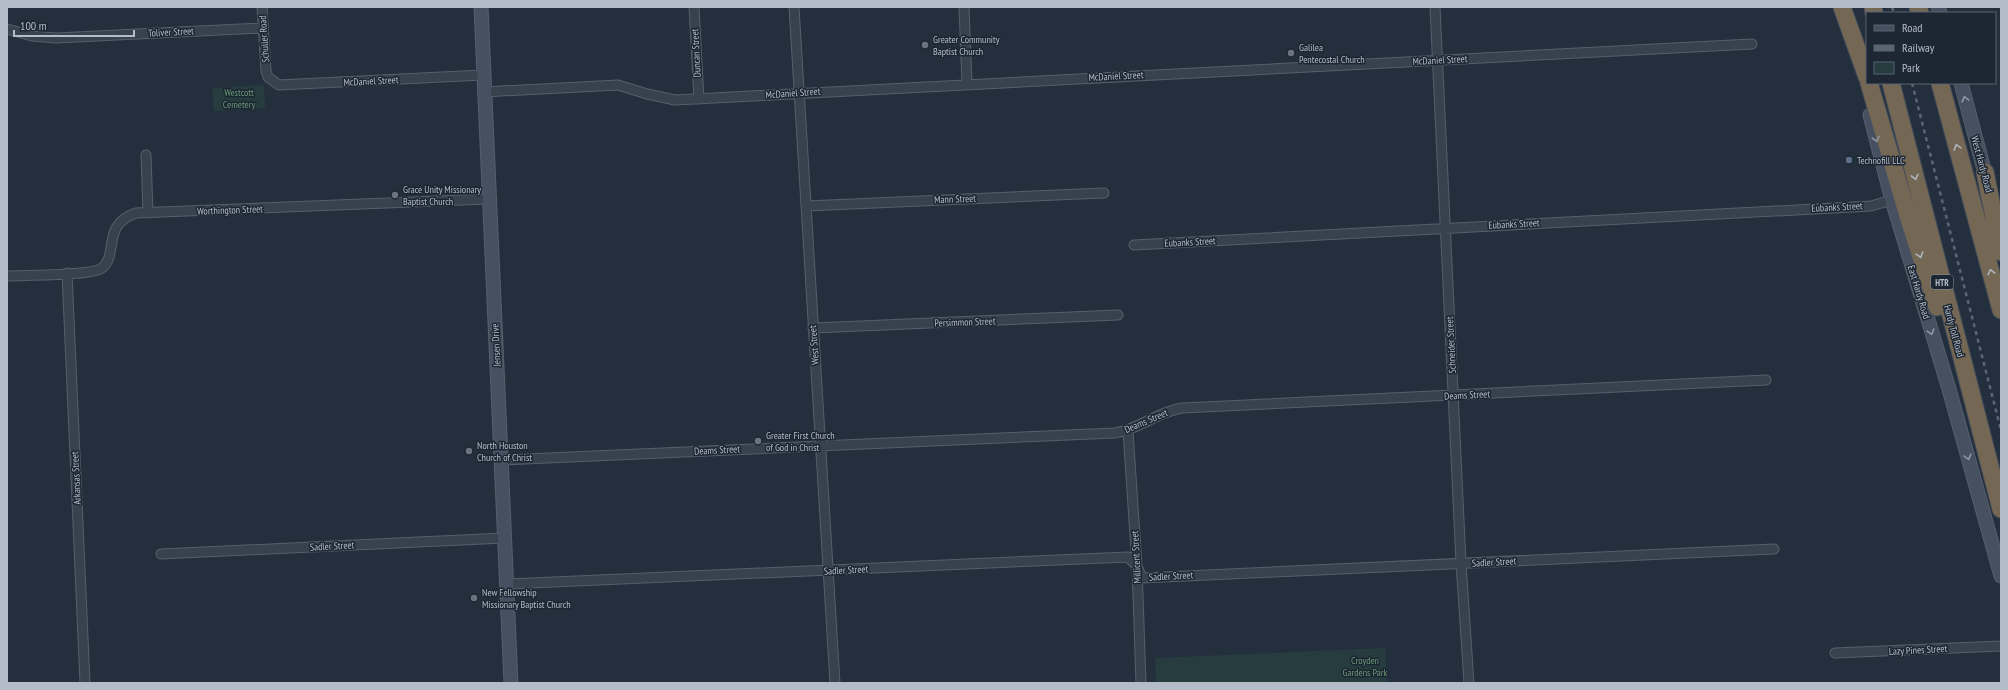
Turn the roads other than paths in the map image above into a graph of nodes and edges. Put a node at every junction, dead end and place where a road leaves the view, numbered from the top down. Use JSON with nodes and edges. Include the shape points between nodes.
{"nodes":[{"id":1,"x":262,"y":7,"type":"edge"},
{"id":2,"x":481,"y":7,"type":"edge"},
{"id":3,"x":694,"y":7,"type":"edge"},
{"id":4,"x":794,"y":7,"type":"edge"},
{"id":5,"x":964,"y":7,"type":"edge"},
{"id":6,"x":1435,"y":7,"type":"edge"},
{"id":7,"x":1841,"y":7,"type":"edge"},
{"id":8,"x":263,"y":28,"type":"junction"},
{"id":9,"x":7,"y":29,"type":"edge"},
{"id":10,"x":1752,"y":44,"type":"dead end"},
{"id":11,"x":1438,"y":61,"type":"junction"},
{"id":12,"x":266,"y":71,"type":"joint"},
{"id":13,"x":1866,"y":74,"type":"edge"},
{"id":14,"x":482,"y":75,"type":"junction"},
{"id":15,"x":967,"y":84,"type":"junction"},
{"id":16,"x":1869,"y":84,"type":"edge"},
{"id":17,"x":1891,"y":84,"type":"edge"},
{"id":18,"x":1940,"y":84,"type":"edge"},
{"id":19,"x":1961,"y":84,"type":"edge"},
{"id":20,"x":483,"y":92,"type":"junction"},
{"id":21,"x":799,"y":93,"type":"junction"},
{"id":22,"x":699,"y":99,"type":"junction"},
{"id":23,"x":146,"y":155,"type":"dead end"},
{"id":24,"x":1985,"y":172,"type":"junction"},
{"id":25,"x":1104,"y":193,"type":"dead end"},
{"id":26,"x":488,"y":199,"type":"junction"},
{"id":27,"x":1892,"y":200,"type":"junction"},
{"id":28,"x":806,"y":206,"type":"junction"},
{"id":29,"x":148,"y":213,"type":"junction"},
{"id":30,"x":1445,"y":228,"type":"junction"},
{"id":31,"x":1134,"y":245,"type":"dead end"},
{"id":32,"x":2001,"y":246,"type":"edge"},
{"id":33,"x":2001,"y":252,"type":"edge"},
{"id":34,"x":67,"y":273,"type":"junction"},
{"id":35,"x":7,"y":276,"type":"edge"},
{"id":36,"x":2001,"y":310,"type":"edge"},
{"id":37,"x":1118,"y":315,"type":"dead end"},
{"id":38,"x":813,"y":328,"type":"junction"},
{"id":39,"x":1766,"y":380,"type":"dead end"},
{"id":40,"x":1454,"y":395,"type":"junction"},
{"id":41,"x":1972,"y":397,"type":"junction"},
{"id":42,"x":1128,"y":431,"type":"junction"},
{"id":43,"x":822,"y":445,"type":"junction"},
{"id":44,"x":502,"y":460,"type":"junction"},
{"id":45,"x":2001,"y":509,"type":"edge"},
{"id":46,"x":504,"y":538,"type":"junction"},
{"id":47,"x":1774,"y":549,"type":"dead end"},
{"id":48,"x":161,"y":554,"type":"dead end"},
{"id":49,"x":1461,"y":563,"type":"junction"},
{"id":50,"x":1136,"y":566,"type":"junction"},
{"id":51,"x":828,"y":571,"type":"junction"},
{"id":52,"x":2001,"y":576,"type":"edge"},
{"id":53,"x":506,"y":584,"type":"junction"},
{"id":54,"x":2001,"y":646,"type":"edge"},
{"id":55,"x":1835,"y":653,"type":"dead end"},
{"id":56,"x":85,"y":683,"type":"edge"},
{"id":57,"x":511,"y":683,"type":"edge"},
{"id":58,"x":835,"y":683,"type":"edge"},
{"id":59,"x":1141,"y":683,"type":"edge"},
{"id":60,"x":1470,"y":683,"type":"edge"}],
"edges":[{"from":1,"to":8,"type":"street","name":"Schuller Road"},
{"from":2,"to":14,"type":"main road","name":"Jensen Drive"},
{"from":3,"to":22,"type":"street","name":"Duncan Street"},
{"from":4,"to":21,"type":"street","name":"West Street"},
{"from":5,"to":15,"type":"street"},
{"from":6,"to":11,"type":"street","name":"Schneider Street"},
{"from":7,"to":13,"type":"highway"},
{"from":7,"to":27,"type":"main road","name":"East Hardy Road","one_way":true},
{"from":8,"to":9,"type":"street","name":"Toliver Street","via":[[56,38],[32,36]]},
{"from":8,"to":12,"type":"street","name":"Schuller Road"},
{"from":10,"to":11,"type":"street","name":"McDaniel Street"},
{"from":11,"to":15,"type":"street","name":"McDaniel Street"},
{"from":11,"to":30,"type":"street","name":"Schneider Street"},
{"from":12,"to":14,"type":"street","name":"McDaniel Street","via":[[268,77],[279,85]]},
{"from":14,"to":20,"type":"main road","name":"Jensen Drive"},
{"from":15,"to":21,"type":"street","name":"McDaniel Street"},
{"from":16,"to":41,"type":"highway","one_way":true,"via":[[1933,295]]},
{"from":17,"to":41,"type":"highway","name":"Hardy Toll Road","number":"HTR","one_way":true},
{"from":36,"to":18,"type":"highway","one_way":true},
{"from":24,"to":19,"type":"main road","name":"West Hardy Road","one_way":true},
{"from":20,"to":22,"type":"street","name":"McDaniel Street","via":[[618,85],[661,98]]},
{"from":20,"to":26,"type":"main road","name":"Jensen Drive"},
{"from":21,"to":22,"type":"street","name":"McDaniel Street"},
{"from":21,"to":28,"type":"street","name":"West Street"},
{"from":23,"to":29,"type":"street"},
{"from":24,"to":32,"type":"main road","name":"West Hardy Road"},
{"from":24,"to":33,"type":"highway"},
{"from":25,"to":28,"type":"street","name":"Mann Street"},
{"from":26,"to":29,"type":"street","name":"Worthington Street"},
{"from":26,"to":44,"type":"main road","name":"Jensen Drive"},
{"from":27,"to":30,"type":"street","name":"Eubanks Street","via":[[1871,206]]},
{"from":27,"to":52,"type":"main road","name":"East Hardy Road","one_way":true},
{"from":28,"to":38,"type":"street","name":"West Street"},
{"from":29,"to":34,"type":"street","name":"Worthington Street","via":[[127,216],[117,225],[106,263],[101,269]]},
{"from":30,"to":31,"type":"street","name":"Eubanks Street"},
{"from":30,"to":40,"type":"street","name":"Schneider Street"},
{"from":34,"to":35,"type":"street","name":"Worthington Street"},
{"from":34,"to":56,"type":"street","name":"Arkansas Street"},
{"from":37,"to":38,"type":"street","name":"Persimmon Street"},
{"from":38,"to":43,"type":"street","name":"West Street"},
{"from":39,"to":40,"type":"street","name":"Deams Street"},
{"from":40,"to":42,"type":"street","name":"Deams Street","via":[[1182,408],[1167,411]]},
{"from":40,"to":49,"type":"street","name":"Schneider Street"},
{"from":41,"to":45,"type":"highway","name":"Hardy Toll Road","number":"HTR"},
{"from":42,"to":43,"type":"street","name":"Deams Street"},
{"from":42,"to":50,"type":"street","name":"Millicent Street"},
{"from":43,"to":44,"type":"street","name":"Deams Street"},
{"from":43,"to":51,"type":"street","name":"West Street"},
{"from":44,"to":46,"type":"main road","name":"Jensen Drive"},
{"from":46,"to":48,"type":"street","name":"Sadler Street"},
{"from":46,"to":53,"type":"main road","name":"Jensen Drive"},
{"from":47,"to":49,"type":"street","name":"Sadler Street"},
{"from":49,"to":50,"type":"street","name":"Sadler Street","via":[[1142,578]]},
{"from":49,"to":60,"type":"street","name":"Schneider Street"},
{"from":50,"to":51,"type":"street","name":"Sadler Street","via":[[1128,557]]},
{"from":50,"to":59,"type":"street","name":"Millicent Street"},
{"from":51,"to":53,"type":"street","name":"Sadler Street"},
{"from":51,"to":58,"type":"street","name":"West Street"},
{"from":53,"to":57,"type":"main road","name":"Jensen Drive"},
{"from":54,"to":55,"type":"street","name":"Lazy Pines Street"}]}
